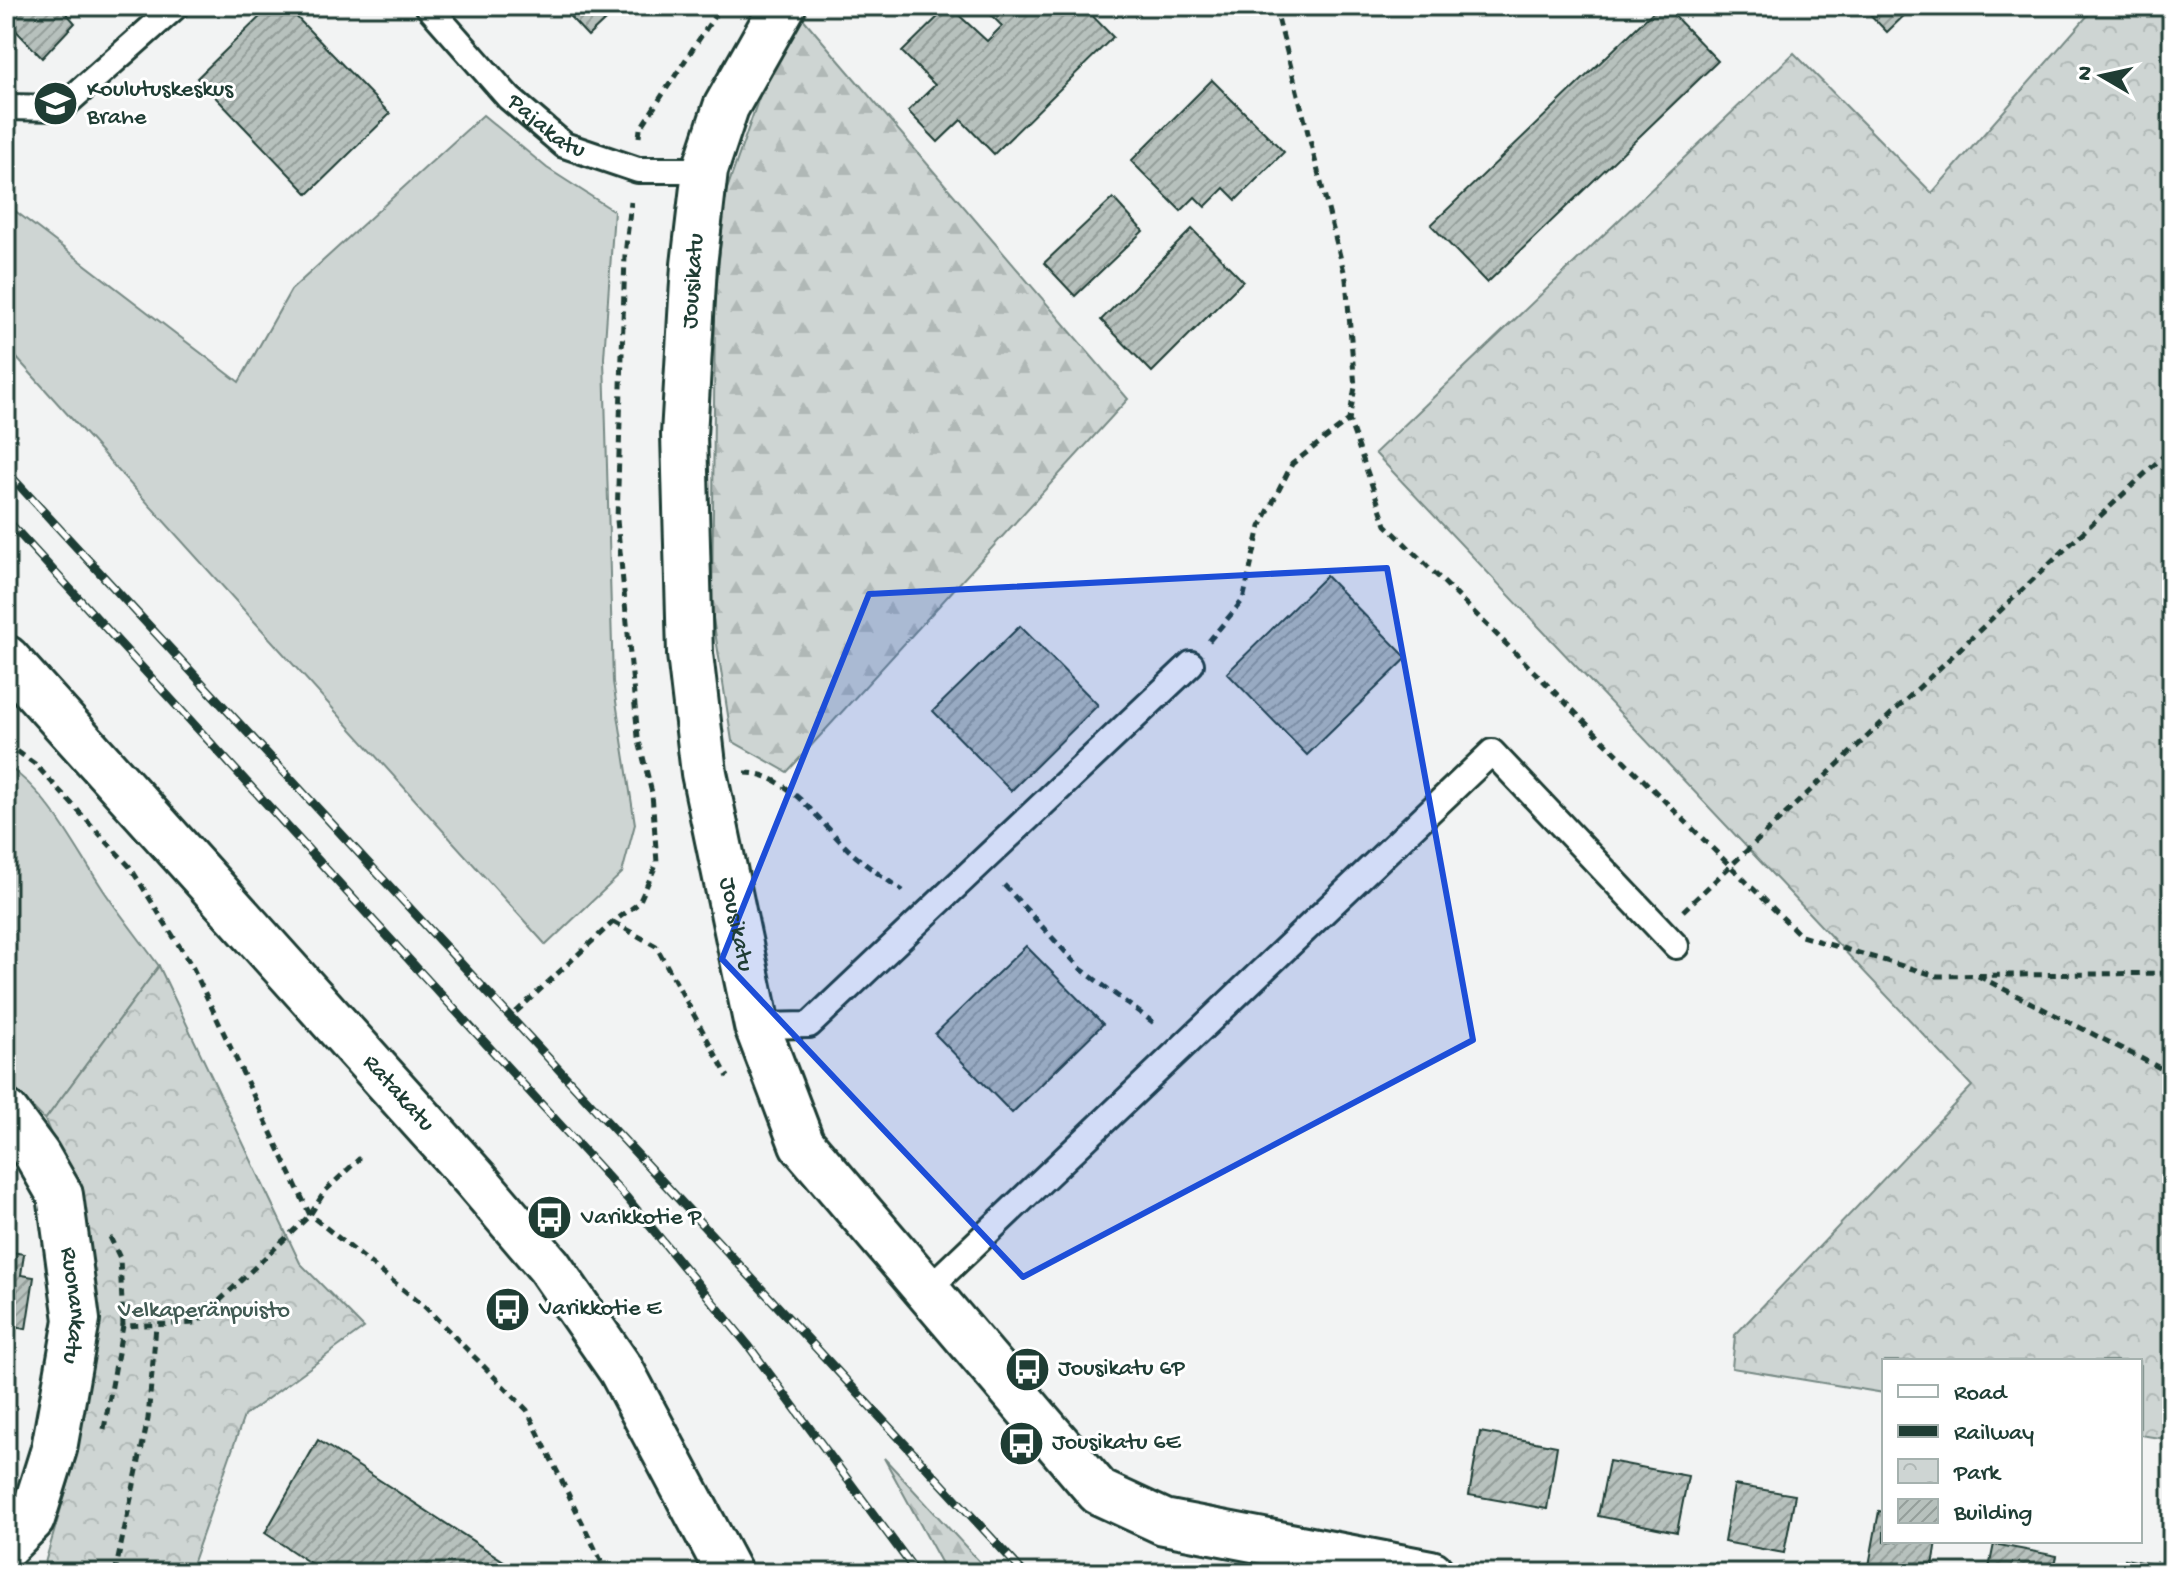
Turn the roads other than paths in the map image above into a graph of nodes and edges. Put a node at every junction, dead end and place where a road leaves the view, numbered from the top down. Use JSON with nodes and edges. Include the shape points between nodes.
{"nodes":[{"id":1,"x":176,"y":6,"type":"edge"},
{"id":2,"x":428,"y":6,"type":"edge"},
{"id":3,"x":783,"y":6,"type":"edge"},
{"id":4,"x":6,"y":107,"type":"edge"},
{"id":5,"x":705,"y":170,"type":"junction"},
{"id":6,"x":6,"y":658,"type":"edge"},
{"id":7,"x":1191,"y":664,"type":"road end"},
{"id":8,"x":1669,"y":938,"type":"road end"},
{"id":9,"x":757,"y":1026,"type":"junction"},
{"id":10,"x":6,"y":1113,"type":"edge"},
{"id":11,"x":927,"y":1290,"type":"junction"},
{"id":12,"x":6,"y":1545,"type":"edge"},
{"id":13,"x":729,"y":1573,"type":"edge"},
{"id":14,"x":1431,"y":1573,"type":"edge"}],
"edges":[{"from":1,"to":4,"type":"lane","via":[[61,108]]},
{"from":2,"to":5,"type":"lane","name":"Pajakatu","via":[[509,98],[564,145],[638,170]]},
{"from":3,"to":5,"type":"street","name":"Jousikatu","via":[[726,107]]},
{"from":5,"to":9,"type":"street","name":"Jousikatu","via":[[684,435],[690,654],[704,773]]},
{"from":6,"to":13,"type":"street","name":"Ratakatu","via":[[549,1266],[621,1370]]},
{"from":7,"to":9,"type":"lane","via":[[809,1025]]},
{"from":8,"to":11,"type":"lane","via":[[1492,752]]},
{"from":9,"to":11,"type":"street","name":"Jousikatu","via":[[802,1144]]},
{"from":10,"to":12,"type":"street","name":"Ruonankatu","via":[[60,1195],[77,1320],[54,1449],[32,1519]]},
{"from":11,"to":14,"type":"street","name":"Jousikatu","via":[[1099,1492],[1164,1522]]}]}
